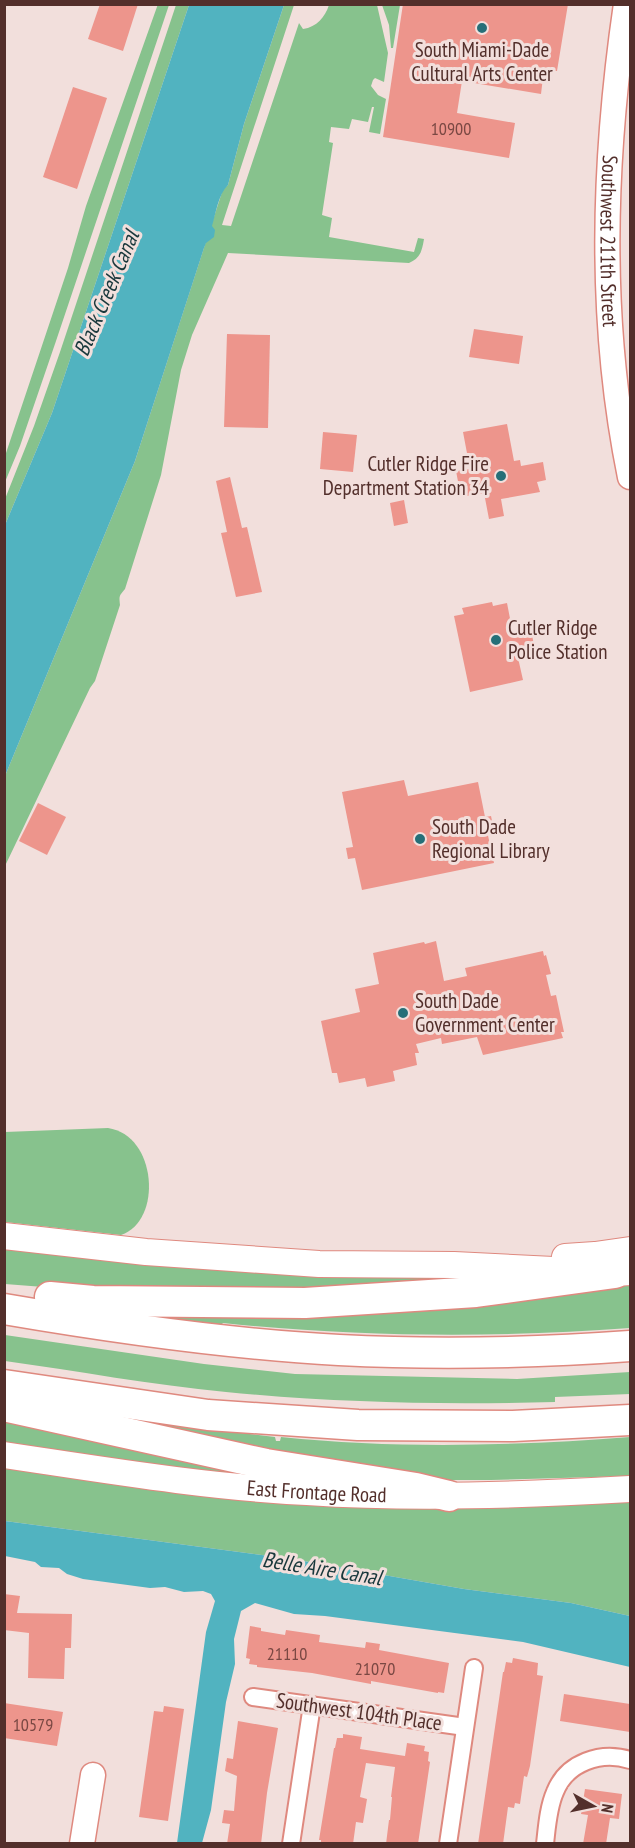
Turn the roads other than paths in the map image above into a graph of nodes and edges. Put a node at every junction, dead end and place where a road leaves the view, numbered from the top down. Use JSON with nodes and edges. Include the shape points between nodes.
{"nodes":[{"id":1,"x":626,"y":4,"type":"edge"},
{"id":2,"x":630,"y":477,"type":"edge"},
{"id":3,"x":4,"y":1236,"type":"edge"},
{"id":4,"x":625,"y":1265,"type":"edge"},
{"id":5,"x":4,"y":1293,"type":"edge"},
{"id":6,"x":4,"y":1309,"type":"edge"},
{"id":7,"x":630,"y":1346,"type":"edge"},
{"id":8,"x":4,"y":1384,"type":"edge"},
{"id":9,"x":4,"y":1406,"type":"edge"},
{"id":10,"x":630,"y":1420,"type":"edge"},
{"id":11,"x":4,"y":1455,"type":"edge"},
{"id":12,"x":630,"y":1489,"type":"edge"},
{"id":13,"x":449,"y":1496,"type":"junction"},
{"id":14,"x":474,"y":1668,"type":"dead end"},
{"id":15,"x":253,"y":1697,"type":"dead end"},
{"id":16,"x":312,"y":1705,"type":"junction"},
{"id":17,"x":465,"y":1728,"type":"junction"},
{"id":18,"x":630,"y":1760,"type":"edge"},
{"id":19,"x":93,"y":1775,"type":"dead end"},
{"id":20,"x":82,"y":1844,"type":"edge"},
{"id":21,"x":291,"y":1844,"type":"edge"},
{"id":22,"x":448,"y":1844,"type":"edge"},
{"id":23,"x":545,"y":1844,"type":"edge"}],
"edges":[{"from":1,"to":2,"type":"main road","name":"Southwest 211th Street","via":[[610,138],[607,268],[615,381]]},
{"from":3,"to":4,"type":"main road","via":[[146,1252],[319,1264]]},
{"from":4,"to":5,"type":"highway","via":[[476,1292],[305,1303],[93,1301]]},
{"from":6,"to":7,"type":"highway","via":[[233,1342],[339,1350],[552,1352]]},
{"from":8,"to":10,"type":"highway","via":[[208,1415],[358,1425],[513,1426]]},
{"from":9,"to":13,"type":"highway","via":[[266,1464]]},
{"from":11,"to":13,"type":"main road","name":"East Frontage Road","via":[[214,1484],[306,1492]]},
{"from":12,"to":13,"type":"main road","name":"East Frontage Road"},
{"from":14,"to":17,"type":"street"},
{"from":15,"to":16,"type":"street","name":"Southwest 104th Place"},
{"from":16,"to":17,"type":"street","name":"Southwest 104th Place"},
{"from":16,"to":21,"type":"street"},
{"from":17,"to":22,"type":"street"},
{"from":18,"to":23,"type":"street","via":[[599,1757],[568,1773],[554,1793]]},
{"from":19,"to":20,"type":"main road"}]}
